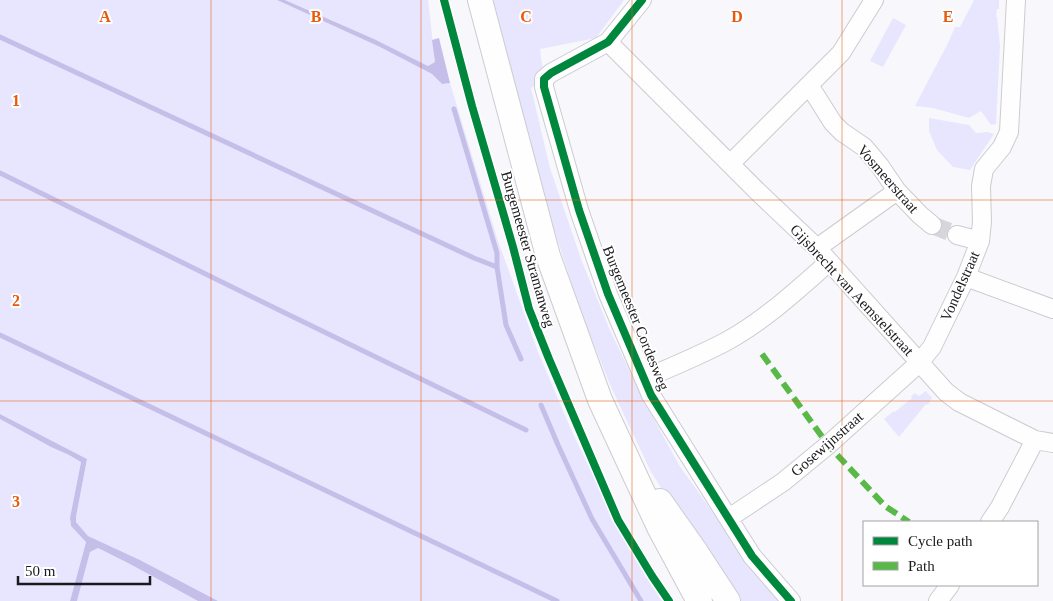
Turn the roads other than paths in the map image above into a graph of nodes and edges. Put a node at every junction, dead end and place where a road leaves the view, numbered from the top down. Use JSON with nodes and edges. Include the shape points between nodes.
{"nodes":[{"id":1,"x":480,"y":0,"type":"edge"},
{"id":2,"x":642,"y":0,"type":"edge"},
{"id":3,"x":874,"y":0,"type":"edge"},
{"id":4,"x":1016,"y":0,"type":"edge"},
{"id":5,"x":608,"y":42,"type":"junction"},
{"id":6,"x":809,"y":85,"type":"junction"},
{"id":7,"x":730,"y":164,"type":"junction"},
{"id":8,"x":897,"y":191,"type":"junction"},
{"id":9,"x":932,"y":225,"type":"tunnel mouth"},
{"id":10,"x":957,"y":235,"type":"tunnel mouth"},
{"id":11,"x":980,"y":241,"type":"junction"},
{"id":12,"x":817,"y":248,"type":"junction"},
{"id":13,"x":829,"y":262,"type":"junction"},
{"id":14,"x":966,"y":277,"type":"junction"},
{"id":15,"x":1053,"y":309,"type":"edge"},
{"id":16,"x":919,"y":363,"type":"junction"},
{"id":17,"x":644,"y":379,"type":"junction"},
{"id":18,"x":1035,"y":440,"type":"junction"},
{"id":19,"x":1053,"y":443,"type":"edge"},
{"id":20,"x":626,"y":455,"type":"junction"},
{"id":21,"x":729,"y":518,"type":"junction"},
{"id":22,"x":991,"y":521,"type":"edge"},
{"id":23,"x":949,"y":586,"type":"edge"},
{"id":24,"x":700,"y":601,"type":"edge"},
{"id":25,"x":728,"y":601,"type":"edge"},
{"id":26,"x":791,"y":601,"type":"edge"},
{"id":27,"x":938,"y":601,"type":"edge"}],
"edges":[{"from":1,"to":20,"type":"main road","name":"Burgemeester Stramanweg","via":[[548,256],[600,400]]},
{"from":2,"to":5,"type":"street"},
{"from":3,"to":6,"type":"street","via":[[841,53]]},
{"from":4,"to":11,"type":"street","name":"Vondelstraat","via":[[1009,132],[1002,147],[984,169]]},
{"from":5,"to":7,"type":"street","name":"Gijsbrecht van Aemstelstraat"},
{"from":5,"to":17,"type":"street","name":"Burgemeester Cordesweg","via":[[551,73],[544,79],[544,86],[579,210],[608,294]]},
{"from":6,"to":7,"type":"street"},
{"from":6,"to":8,"type":"street","name":"Vosmeerstraat","via":[[833,123],[864,147]]},
{"from":7,"to":12,"type":"street","name":"Gijsbrecht van Aemstelstraat"},
{"from":8,"to":9,"type":"street","name":"Vosmeerstraat"},
{"from":8,"to":12,"type":"street"},
{"from":10,"to":11,"type":"street"},
{"from":11,"to":14,"type":"street","name":"Vondelstraat"},
{"from":12,"to":13,"type":"street","name":"Gijsbrecht van Aemstelstraat"},
{"from":13,"to":16,"type":"street","name":"Gijsbrecht van Aemstelstraat"},
{"from":13,"to":17,"type":"street","via":[[764,317],[727,341]]},
{"from":14,"to":15,"type":"street"},
{"from":14,"to":16,"type":"street","name":"Vondelstraat","via":[[932,347]]},
{"from":16,"to":18,"type":"street","name":"Gijsbrecht van Aemstelstraat","via":[[959,402]]},
{"from":16,"to":21,"type":"street","name":"Gosewijnstraat","via":[[783,482]]},
{"from":17,"to":21,"type":"street","name":"Burgemeester Cordesweg"},
{"from":18,"to":19,"type":"street","name":"Gijsbrecht van Aemstelstraat"},
{"from":18,"to":22,"type":"street"},
{"from":20,"to":24,"type":"main road","name":"Burgemeester Stramanweg","via":[[659,527]]},
{"from":20,"to":25,"type":"main road","name":"Burgemeester Stramanweg"},
{"from":21,"to":26,"type":"street","name":"Burgemeester Cordesweg","via":[[752,556]]},
{"from":23,"to":27,"type":"street"}]}
